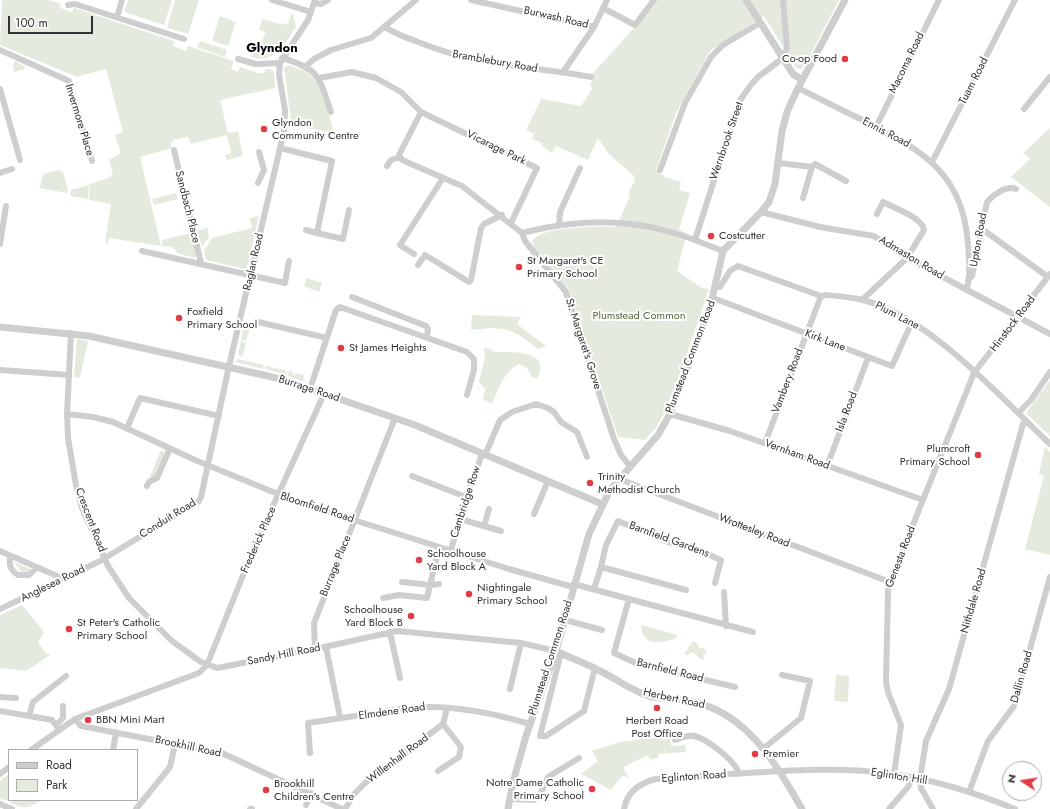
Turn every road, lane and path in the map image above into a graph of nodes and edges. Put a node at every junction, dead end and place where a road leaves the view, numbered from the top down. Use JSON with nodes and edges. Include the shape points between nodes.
{"nodes":[{"id":1,"x":122,"y":0,"type":"edge"},
{"id":2,"x":272,"y":0,"type":"edge"},
{"id":3,"x":328,"y":0,"type":"edge"},
{"id":4,"x":416,"y":0,"type":"edge"},
{"id":5,"x":471,"y":0,"type":"edge"},
{"id":6,"x":607,"y":0,"type":"edge"},
{"id":7,"x":654,"y":0,"type":"edge"},
{"id":8,"x":746,"y":0,"type":"edge"},
{"id":9,"x":783,"y":0,"type":"edge"},
{"id":10,"x":846,"y":0,"type":"edge"},
{"id":11,"x":939,"y":0,"type":"edge"},
{"id":12,"x":1015,"y":0,"type":"edge"},
{"id":13,"x":315,"y":2,"type":"edge"},
{"id":14,"x":68,"y":5,"type":"dead end"},
{"id":15,"x":603,"y":8,"type":"junction"},
{"id":16,"x":311,"y":12,"type":"junction"},
{"id":17,"x":117,"y":17,"type":"junction"},
{"id":18,"x":760,"y":23,"type":"junction"},
{"id":19,"x":385,"y":27,"type":"junction"},
{"id":20,"x":594,"y":27,"type":"junction"},
{"id":21,"x":184,"y":39,"type":"dead end"},
{"id":22,"x":0,"y":50,"type":"edge"},
{"id":23,"x":783,"y":58,"type":"junction"},
{"id":24,"x":238,"y":59,"type":"dead end"},
{"id":25,"x":281,"y":60,"type":"junction"},
{"id":26,"x":306,"y":66,"type":"junction"},
{"id":27,"x":563,"y":72,"type":"junction"},
{"id":28,"x":591,"y":77,"type":"dead end"},
{"id":29,"x":320,"y":78,"type":"junction"},
{"id":30,"x":1050,"y":78,"type":"edge"},
{"id":31,"x":802,"y":80,"type":"junction"},
{"id":32,"x":798,"y":88,"type":"junction"},
{"id":33,"x":0,"y":90,"type":"edge"},
{"id":34,"x":1024,"y":109,"type":"dead end"},
{"id":35,"x":331,"y":112,"type":"dead end"},
{"id":36,"x":421,"y":112,"type":"junction"},
{"id":37,"x":876,"y":127,"type":"junction"},
{"id":38,"x":280,"y":148,"type":"junction"},
{"id":39,"x":174,"y":150,"type":"dead end"},
{"id":40,"x":259,"y":152,"type":"dead end"},
{"id":41,"x":400,"y":157,"type":"junction"},
{"id":42,"x":20,"y":160,"type":"dead end"},
{"id":43,"x":92,"y":161,"type":"dead end"},
{"id":44,"x":932,"y":162,"type":"junction"},
{"id":45,"x":779,"y":163,"type":"junction"},
{"id":46,"x":387,"y":166,"type":"dead end"},
{"id":47,"x":812,"y":167,"type":"junction"},
{"id":48,"x":580,"y":168,"type":"dead end"},
{"id":49,"x":12,"y":169,"type":"dead end"},
{"id":50,"x":264,"y":170,"type":"junction"},
{"id":51,"x":660,"y":170,"type":"dead end"},
{"id":52,"x":275,"y":172,"type":"junction"},
{"id":53,"x":0,"y":173,"type":"edge"},
{"id":54,"x":443,"y":178,"type":"junction"},
{"id":55,"x":846,"y":180,"type":"dead end"},
{"id":56,"x":258,"y":183,"type":"dead end"},
{"id":57,"x":1013,"y":188,"type":"dead end"},
{"id":58,"x":803,"y":198,"type":"dead end"},
{"id":59,"x":6,"y":206,"type":"dead end"},
{"id":60,"x":349,"y":210,"type":"dead end"},
{"id":61,"x":761,"y":212,"type":"junction"},
{"id":62,"x":877,"y":214,"type":"dead end"},
{"id":63,"x":502,"y":215,"type":"junction"},
{"id":64,"x":511,"y":223,"type":"junction"},
{"id":65,"x":559,"y":226,"type":"junction"},
{"id":66,"x":982,"y":229,"type":"junction"},
{"id":67,"x":306,"y":230,"type":"dead end"},
{"id":68,"x":317,"y":233,"type":"junction"},
{"id":69,"x":522,"y":233,"type":"junction"},
{"id":70,"x":695,"y":240,"type":"junction"},
{"id":71,"x":0,"y":244,"type":"edge"},
{"id":72,"x":142,"y":251,"type":"dead end"},
{"id":73,"x":723,"y":251,"type":"junction"},
{"id":74,"x":414,"y":254,"type":"dead end"},
{"id":75,"x":907,"y":258,"type":"junction"},
{"id":76,"x":289,"y":261,"type":"dead end"},
{"id":77,"x":201,"y":263,"type":"junction"},
{"id":78,"x":418,"y":264,"type":"dead end"},
{"id":79,"x":251,"y":275,"type":"junction"},
{"id":80,"x":1049,"y":276,"type":"edge"},
{"id":81,"x":968,"y":280,"type":"junction"},
{"id":82,"x":716,"y":287,"type":"junction"},
{"id":83,"x":966,"y":290,"type":"junction"},
{"id":84,"x":821,"y":296,"type":"junction"},
{"id":85,"x":352,"y":297,"type":"dead end"},
{"id":86,"x":713,"y":298,"type":"junction"},
{"id":87,"x":862,"y":300,"type":"junction"},
{"id":88,"x":1018,"y":316,"type":"junction"},
{"id":89,"x":258,"y":322,"type":"dead end"},
{"id":90,"x":912,"y":322,"type":"junction"},
{"id":91,"x":0,"y":327,"type":"edge"},
{"id":92,"x":71,"y":333,"type":"junction"},
{"id":93,"x":806,"y":334,"type":"junction"},
{"id":94,"x":1050,"y":334,"type":"edge"},
{"id":95,"x":427,"y":337,"type":"junction"},
{"id":96,"x":327,"y":338,"type":"junction"},
{"id":97,"x":868,"y":358,"type":"junction"},
{"id":98,"x":229,"y":366,"type":"junction"},
{"id":99,"x":0,"y":370,"type":"edge"},
{"id":100,"x":974,"y":372,"type":"junction"},
{"id":101,"x":1050,"y":372,"type":"edge"},
{"id":102,"x":69,"y":375,"type":"junction"},
{"id":103,"x":310,"y":389,"type":"junction"},
{"id":104,"x":324,"y":394,"type":"junction"},
{"id":105,"x":467,"y":395,"type":"dead end"},
{"id":106,"x":1018,"y":413,"type":"junction"},
{"id":107,"x":67,"y":414,"type":"junction"},
{"id":108,"x":670,"y":414,"type":"junction"},
{"id":109,"x":219,"y":416,"type":"junction"},
{"id":110,"x":395,"y":418,"type":"junction"},
{"id":111,"x":1026,"y":421,"type":"junction"},
{"id":112,"x":127,"y":428,"type":"junction"},
{"id":113,"x":764,"y":443,"type":"junction"},
{"id":114,"x":1050,"y":444,"type":"edge"},
{"id":115,"x":170,"y":448,"type":"junction"},
{"id":116,"x":483,"y":454,"type":"junction"},
{"id":117,"x":587,"y":457,"type":"dead end"},
{"id":118,"x":208,"y":465,"type":"junction"},
{"id":119,"x":630,"y":466,"type":"junction"},
{"id":120,"x":827,"y":466,"type":"junction"},
{"id":121,"x":412,"y":476,"type":"dead end"},
{"id":122,"x":619,"y":479,"type":"junction"},
{"id":123,"x":548,"y":481,"type":"junction"},
{"id":124,"x":147,"y":486,"type":"dead end"},
{"id":125,"x":278,"y":495,"type":"junction"},
{"id":126,"x":466,"y":497,"type":"junction"},
{"id":127,"x":923,"y":500,"type":"junction"},
{"id":128,"x":602,"y":504,"type":"junction"},
{"id":129,"x":488,"y":509,"type":"dead end"},
{"id":130,"x":534,"y":514,"type":"dead end"},
{"id":131,"x":460,"y":519,"type":"junction"},
{"id":132,"x":355,"y":520,"type":"junction"},
{"id":133,"x":484,"y":526,"type":"junction"},
{"id":134,"x":502,"y":531,"type":"dead end"},
{"id":135,"x":439,"y":547,"type":"junction"},
{"id":136,"x":451,"y":550,"type":"junction"},
{"id":137,"x":0,"y":551,"type":"edge"},
{"id":138,"x":10,"y":556,"type":"junction"},
{"id":139,"x":104,"y":558,"type":"junction"},
{"id":140,"x":600,"y":567,"type":"junction"},
{"id":141,"x":36,"y":568,"type":"junction"},
{"id":142,"x":1050,"y":577,"type":"edge"},
{"id":143,"x":60,"y":580,"type":"junction"},
{"id":144,"x":402,"y":582,"type":"dead end"},
{"id":145,"x":890,"y":582,"type":"junction"},
{"id":146,"x":715,"y":583,"type":"dead end"},
{"id":147,"x":440,"y":584,"type":"dead end"},
{"id":148,"x":430,"y":585,"type":"junction"},
{"id":149,"x":574,"y":585,"type":"junction"},
{"id":150,"x":594,"y":589,"type":"junction"},
{"id":151,"x":686,"y":590,"type":"dead end"},
{"id":152,"x":724,"y":592,"type":"dead end"},
{"id":153,"x":383,"y":598,"type":"dead end"},
{"id":154,"x":629,"y":599,"type":"junction"},
{"id":155,"x":0,"y":609,"type":"edge"},
{"id":156,"x":565,"y":620,"type":"junction"},
{"id":157,"x":726,"y":626,"type":"junction"},
{"id":158,"x":602,"y":630,"type":"dead end"},
{"id":159,"x":390,"y":632,"type":"junction"},
{"id":160,"x":753,"y":632,"type":"dead end"},
{"id":161,"x":521,"y":643,"type":"junction"},
{"id":162,"x":326,"y":647,"type":"junction"},
{"id":163,"x":316,"y":649,"type":"junction"},
{"id":164,"x":558,"y":652,"type":"junction"},
{"id":165,"x":207,"y":665,"type":"junction"},
{"id":166,"x":595,"y":668,"type":"junction"},
{"id":167,"x":782,"y":675,"type":"dead end"},
{"id":168,"x":66,"y":676,"type":"dead end"},
{"id":169,"x":400,"y":678,"type":"dead end"},
{"id":170,"x":735,"y":687,"type":"dead end"},
{"id":171,"x":510,"y":689,"type":"dead end"},
{"id":172,"x":0,"y":697,"type":"edge"},
{"id":173,"x":16,"y":698,"type":"dead end"},
{"id":174,"x":63,"y":706,"type":"dead end"},
{"id":175,"x":447,"y":708,"type":"junction"},
{"id":176,"x":0,"y":711,"type":"edge"},
{"id":177,"x":29,"y":716,"type":"junction"},
{"id":178,"x":340,"y":717,"type":"junction"},
{"id":179,"x":75,"y":719,"type":"junction"},
{"id":180,"x":443,"y":724,"type":"junction"},
{"id":181,"x":530,"y":724,"type":"junction"},
{"id":182,"x":58,"y":726,"type":"junction"},
{"id":183,"x":116,"y":732,"type":"junction"},
{"id":184,"x":675,"y":740,"type":"dead end"},
{"id":185,"x":175,"y":744,"type":"junction"},
{"id":186,"x":764,"y":748,"type":"junction"},
{"id":187,"x":32,"y":749,"type":"edge"},
{"id":188,"x":113,"y":749,"type":"edge"},
{"id":189,"x":310,"y":753,"type":"dead end"},
{"id":190,"x":579,"y":758,"type":"dead end"},
{"id":191,"x":8,"y":768,"type":"edge"},
{"id":192,"x":438,"y":771,"type":"dead end"},
{"id":193,"x":779,"y":771,"type":"junction"},
{"id":194,"x":0,"y":774,"type":"edge"},
{"id":195,"x":740,"y":774,"type":"junction"},
{"id":196,"x":894,"y":774,"type":"junction"},
{"id":197,"x":912,"y":778,"type":"junction"},
{"id":198,"x":920,"y":779,"type":"junction"},
{"id":199,"x":969,"y":792,"type":"junction"},
{"id":200,"x":311,"y":793,"type":"junction"},
{"id":201,"x":510,"y":799,"type":"junction"},
{"id":202,"x":327,"y":802,"type":"junction"},
{"id":203,"x":0,"y":804,"type":"edge"},
{"id":204,"x":306,"y":805,"type":"dead end"},
{"id":205,"x":12,"y":809,"type":"edge"},
{"id":206,"x":136,"y":809,"type":"edge"},
{"id":207,"x":324,"y":809,"type":"edge"},
{"id":208,"x":344,"y":809,"type":"edge"},
{"id":209,"x":508,"y":809,"type":"edge"},
{"id":210,"x":624,"y":809,"type":"edge"},
{"id":211,"x":802,"y":809,"type":"edge"},
{"id":212,"x":889,"y":809,"type":"edge"},
{"id":213,"x":933,"y":809,"type":"edge"},
{"id":214,"x":1015,"y":809,"type":"edge"}],
"edges":[{"from":1,"to":17,"type":"street"},
{"from":2,"to":16,"type":"street"},
{"from":3,"to":13,"type":"street","via":[[321,4]]},
{"from":4,"to":19,"type":"street"},
{"from":5,"to":20,"type":"street","name":"Burwash Road"},
{"from":6,"to":15,"type":"street"},
{"from":7,"to":15,"type":"street","via":[[635,25]]},
{"from":8,"to":18,"type":"street"},
{"from":9,"to":23,"type":"street","via":[[787,48]]},
{"from":10,"to":31,"type":"street"},
{"from":11,"to":37,"type":"street","name":"Macoma Road"},
{"from":12,"to":44,"type":"street","name":"Tuam Road"},
{"from":13,"to":16,"type":"street"},
{"from":14,"to":17,"type":"street","via":[[75,4]]},
{"from":15,"to":20,"type":"street"},
{"from":16,"to":25,"type":"street"},
{"from":17,"to":21,"type":"street"},
{"from":18,"to":23,"type":"street"},
{"from":18,"to":51,"type":"street","via":[[723,45],[711,57],[679,116]]},
{"from":19,"to":26,"type":"street","via":[[366,41],[322,54]]},
{"from":19,"to":27,"type":"street","name":"Bramblebury Road","via":[[466,59]]},
{"from":20,"to":27,"type":"street"},
{"from":22,"to":43,"type":"street","name":"Invermore Place","via":[[69,81]]},
{"from":23,"to":31,"type":"street","via":[[794,74]]},
{"from":23,"to":70,"type":"street","name":"Wernbrook Street","via":[[754,81],[739,102]]},
{"from":24,"to":25,"type":"street","via":[[256,64]]},
{"from":25,"to":26,"type":"street"},
{"from":25,"to":38,"type":"street","name":"Raglan Road","via":[[279,75],[285,110]]},
{"from":26,"to":29,"type":"street"},
{"from":27,"to":28,"type":"street","name":"Bramblebury Road"},
{"from":29,"to":35,"type":"street"},
{"from":29,"to":36,"type":"street","via":[[352,72],[364,74],[394,88]]},
{"from":30,"to":34,"type":"street"},
{"from":31,"to":32,"type":"street"},
{"from":32,"to":37,"type":"street","name":"Ennis Road"},
{"from":32,"to":45,"type":"street","via":[[784,122]]},
{"from":33,"to":42,"type":"street"},
{"from":36,"to":41,"type":"street"},
{"from":36,"to":64,"type":"street","name":"Vicarage Park","via":[[537,168]]},
{"from":37,"to":44,"type":"street","name":"Ennis Road","via":[[907,143]]},
{"from":38,"to":52,"type":"street","name":"Raglan Road"},
{"from":38,"to":68,"type":"street","via":[[332,161]]},
{"from":39,"to":77,"type":"street","name":"Sandbach Place"},
{"from":40,"to":50,"type":"street"},
{"from":41,"to":46,"type":"street","via":[[391,160]]},
{"from":41,"to":54,"type":"street","name":"St. Margaret's Grove"},
{"from":44,"to":81,"type":"street","name":"Ennis Road","via":[[952,187],[965,217],[969,249]]},
{"from":45,"to":47,"type":"street"},
{"from":45,"to":61,"type":"street","via":[[772,194]]},
{"from":47,"to":55,"type":"street","via":[[815,164]]},
{"from":47,"to":58,"type":"street"},
{"from":48,"to":65,"type":"street","via":[[560,212]]},
{"from":49,"to":53,"type":"street"},
{"from":50,"to":52,"type":"street"},
{"from":50,"to":56,"type":"street"},
{"from":52,"to":79,"type":"street","name":"Raglan Road"},
{"from":54,"to":63,"type":"street","name":"St. Margaret's Grove","via":[[462,186]]},
{"from":54,"to":74,"type":"street","via":[[400,245]]},
{"from":57,"to":66,"type":"street","name":"Upton Road","via":[[990,197]]},
{"from":59,"to":71,"type":"street"},
{"from":60,"to":68,"type":"street","via":[[343,239]]},
{"from":61,"to":73,"type":"street"},
{"from":61,"to":75,"type":"street","name":"Admaston Road","via":[[820,227],[874,236]]},
{"from":62,"to":75,"type":"street","via":[[883,202],[921,223],[924,230],[922,236]]},
{"from":63,"to":64,"type":"street","name":"St. Margaret's Grove"},
{"from":63,"to":78,"type":"street","via":[[481,228],[469,282],[424,255]]},
{"from":64,"to":69,"type":"street","name":"St. Margaret's Grove"},
{"from":65,"to":69,"type":"street"},
{"from":65,"to":70,"type":"street","via":[[620,223]]},
{"from":66,"to":80,"type":"street"},
{"from":66,"to":81,"type":"street","name":"Upton Road","via":[[972,276]]},
{"from":67,"to":68,"type":"street"},
{"from":69,"to":119,"type":"street","name":"St. Margaret's Grove","via":[[525,241],[566,292],[614,439],[621,455]]},
{"from":70,"to":73,"type":"street"},
{"from":72,"to":77,"type":"street","name":"Sandbach Place"},
{"from":73,"to":82,"type":"street","name":"Plumstead Common Road"},
{"from":75,"to":83,"type":"street","name":"Admaston Road"},
{"from":75,"to":87,"type":"street"},
{"from":76,"to":79,"type":"street","name":"Sandbach Place","via":[[285,283]]},
{"from":77,"to":79,"type":"street","name":"Sandbach Place"},
{"from":79,"to":98,"type":"street","name":"Raglan Road"},
{"from":80,"to":88,"type":"street","name":"Hinstock Road"},
{"from":81,"to":83,"type":"street","name":"Ennis Road"},
{"from":82,"to":84,"type":"street","name":"Plum Lane","via":[[720,287],[730,271],[738,266]]},
{"from":82,"to":86,"type":"street","name":"Plumstead Common Road"},
{"from":83,"to":88,"type":"street","name":"Admaston Road"},
{"from":84,"to":87,"type":"street","name":"Plum Lane"},
{"from":84,"to":93,"type":"street","name":"Vambery Road"},
{"from":85,"to":95,"type":"street","via":[[426,326]]},
{"from":86,"to":93,"type":"street","name":"Kirk Lane"},
{"from":86,"to":108,"type":"street","name":"Plumstead Common Road"},
{"from":87,"to":90,"type":"street","name":"Plum Lane","via":[[881,306]]},
{"from":88,"to":94,"type":"street","name":"Admaston Road"},
{"from":88,"to":100,"type":"street","name":"Hinstock Road"},
{"from":89,"to":96,"type":"street"},
{"from":90,"to":97,"type":"street","name":"Kirk Lane","via":[[892,366]]},
{"from":90,"to":100,"type":"street","name":"Plum Lane","via":[[938,340]]},
{"from":91,"to":92,"type":"street","name":"Burrage Road"},
{"from":92,"to":98,"type":"street","name":"Burrage Road"},
{"from":92,"to":102,"type":"street","name":"Crescent Road"},
{"from":93,"to":97,"type":"street","name":"Kirk Lane"},
{"from":93,"to":113,"type":"street","name":"Vambery Road"},
{"from":95,"to":96,"type":"street","via":[[340,307],[336,310]]},
{"from":95,"to":105,"type":"street","via":[[467,352],[474,360]]},
{"from":96,"to":103,"type":"street"},
{"from":97,"to":120,"type":"street","name":"Isla Road"},
{"from":98,"to":103,"type":"street","name":"Burrage Road"},
{"from":98,"to":109,"type":"street","name":"Raglan Road"},
{"from":99,"to":102,"type":"street"},
{"from":100,"to":106,"type":"street","name":"Plum Lane"},
{"from":100,"to":127,"type":"street","name":"Genesta Road"},
{"from":101,"to":106,"type":"street","via":[[1031,400]]},
{"from":102,"to":107,"type":"street","name":"Crescent Road"},
{"from":103,"to":104,"type":"street","name":"Burrage Road"},
{"from":104,"to":110,"type":"street","name":"Burrage Road"},
{"from":104,"to":125,"type":"street","name":"Frederick Place"},
{"from":106,"to":111,"type":"street","name":"Plum Lane"},
{"from":107,"to":112,"type":"street","name":"Bloomfield Road","via":[[103,419]]},
{"from":107,"to":139,"type":"street","name":"Crescent Road","via":[[68,446],[76,486],[82,508]]},
{"from":108,"to":113,"type":"street","name":"Vernham Road"},
{"from":108,"to":119,"type":"street","name":"Plumstead Common Road","via":[[658,435]]},
{"from":109,"to":112,"type":"street","via":[[140,398]]},
{"from":109,"to":118,"type":"street","name":"Raglan Road"},
{"from":110,"to":116,"type":"street","name":"Burrage Road"},
{"from":110,"to":132,"type":"street","name":"Burrage Place"},
{"from":111,"to":114,"type":"street","name":"Plum Lane"},
{"from":111,"to":198,"type":"street","name":"Nithdale Road","via":[[1023,424],[949,689],[928,733]]},
{"from":112,"to":115,"type":"street","name":"Bloomfield Road"},
{"from":113,"to":120,"type":"street","name":"Vernham Road"},
{"from":115,"to":118,"type":"street","name":"Bloomfield Road"},
{"from":115,"to":124,"type":"street","via":[[157,478]]},
{"from":116,"to":117,"type":"street","name":"Cambridge Row","via":[[500,420],[512,412],[536,404],[554,412],[561,422],[577,432]]},
{"from":116,"to":123,"type":"street","name":"Burrage Road"},
{"from":116,"to":126,"type":"street","name":"Cambridge Row"},
{"from":118,"to":125,"type":"street","name":"Bloomfield Road"},
{"from":118,"to":139,"type":"street","name":"Conduit Road","via":[[199,501]]},
{"from":119,"to":122,"type":"street","name":"Plumstead Common Road"},
{"from":120,"to":127,"type":"street","name":"Vernham Road"},
{"from":121,"to":126,"type":"street"},
{"from":122,"to":128,"type":"street","name":"Plumstead Common Road"},
{"from":122,"to":145,"type":"street","name":"Wrottesley Road"},
{"from":123,"to":128,"type":"street","name":"Burrage Road"},
{"from":123,"to":130,"type":"street"},
{"from":125,"to":132,"type":"street","name":"Bloomfield Road"},
{"from":125,"to":165,"type":"street","name":"Frederick Place"},
{"from":126,"to":131,"type":"street","name":"Cambridge Row"},
{"from":127,"to":145,"type":"street","name":"Genesta Road"},
{"from":128,"to":149,"type":"street","name":"Plumstead Common Road","via":[[589,534]]},
{"from":129,"to":133,"type":"street"},
{"from":131,"to":133,"type":"street"},
{"from":131,"to":136,"type":"street","name":"Cambridge Row"},
{"from":132,"to":135,"type":"street","name":"Bloomfield Road"},
{"from":132,"to":163,"type":"street","name":"Burrage Place","via":[[312,629]]},
{"from":133,"to":134,"type":"street"},
{"from":135,"to":136,"type":"street","name":"Bloomfield Road"},
{"from":135,"to":148,"type":"street"},
{"from":136,"to":149,"type":"street","name":"Bloomfield Road","via":[[509,569]]},
{"from":137,"to":138,"type":"street"},
{"from":138,"to":141,"type":"street"},
{"from":138,"to":141,"type":"street","via":[[11,568],[18,575],[29,575]]},
{"from":139,"to":143,"type":"street","name":"Anglesea Road"},
{"from":139,"to":165,"type":"street","name":"Crescent Road","via":[[128,598],[152,623],[172,641]]},
{"from":140,"to":146,"type":"street","name":"Barnfield Gardens","via":[[606,545],[618,521],[665,541],[698,550],[721,560]]},
{"from":140,"to":150,"type":"street","name":"Barnfield Gardens"},
{"from":140,"to":151,"type":"street"},
{"from":141,"to":143,"type":"street","via":[[57,576]]},
{"from":142,"to":199,"type":"street","name":"Dallin Road","via":[[1014,706],[988,741]]},
{"from":143,"to":155,"type":"street","name":"Anglesea Road"},
{"from":144,"to":148,"type":"street"},
{"from":145,"to":196,"type":"street","name":"Genesta Road","via":[[886,682],[901,725]]},
{"from":147,"to":148,"type":"street"},
{"from":148,"to":153,"type":"street","via":[[428,598],[399,595]]},
{"from":149,"to":150,"type":"street"},
{"from":149,"to":156,"type":"street","name":"Plumstead Common Road"},
{"from":150,"to":154,"type":"street"},
{"from":152,"to":157,"type":"street"},
{"from":154,"to":157,"type":"street"},
{"from":154,"to":170,"type":"street","name":"Barnfield Road","via":[[614,653],[638,664]]},
{"from":156,"to":158,"type":"street"},
{"from":156,"to":164,"type":"street","name":"Plumstead Common Road"},
{"from":157,"to":160,"type":"street"},
{"from":159,"to":161,"type":"street","name":"Sandy Hill Road","via":[[407,631]]},
{"from":159,"to":162,"type":"street","name":"Sandy Hill Road"},
{"from":159,"to":169,"type":"street"},
{"from":161,"to":164,"type":"street","name":"Sandy Hill Road"},
{"from":161,"to":171,"type":"street"},
{"from":162,"to":163,"type":"street","name":"Sandy Hill Road"},
{"from":162,"to":178,"type":"street"},
{"from":163,"to":165,"type":"street","name":"Sandy Hill Road","via":[[217,668]]},
{"from":164,"to":166,"type":"street","name":"Herbert Road"},
{"from":164,"to":166,"type":"street","via":[[558,663],[540,736],[546,736],[584,711]]},
{"from":164,"to":181,"type":"street","name":"Plumstead Common Road"},
{"from":165,"to":179,"type":"street","via":[[199,673]]},
{"from":166,"to":186,"type":"street","name":"Herbert Road","via":[[650,696],[692,701],[710,707],[737,723]]},
{"from":167,"to":186,"type":"street","via":[[810,681],[802,718]]},
{"from":168,"to":177,"type":"street","via":[[33,702]]},
{"from":172,"to":173,"type":"street"},
{"from":174,"to":182,"type":"street","via":[[63,718]]},
{"from":175,"to":178,"type":"street","name":"Elmdene Road","via":[[422,706]]},
{"from":175,"to":180,"type":"street"},
{"from":175,"to":181,"type":"street","name":"Elmdene Road","via":[[500,716]]},
{"from":176,"to":177,"type":"street"},
{"from":177,"to":182,"type":"street","via":[[52,720]]},
{"from":178,"to":189,"type":"street","name":"Elmdene Road","via":[[308,723]]},
{"from":179,"to":182,"type":"street"},
{"from":179,"to":183,"type":"street","name":"Brookhill Road","via":[[81,726]]},
{"from":180,"to":192,"type":"street","via":[[462,748],[459,757]]},
{"from":180,"to":208,"type":"street","name":"Willenhall Road","via":[[365,783]]},
{"from":181,"to":201,"type":"street","name":"Plumstead Common Road"},
{"from":182,"to":187,"type":"street"},
{"from":183,"to":185,"type":"street","name":"Brookhill Road"},
{"from":183,"to":188,"type":"street"},
{"from":184,"to":195,"type":"street","via":[[686,736],[702,739],[738,768]]},
{"from":185,"to":200,"type":"street","name":"Brookhill Road","via":[[222,753]]},
{"from":185,"to":206,"type":"street","via":[[170,767]]},
{"from":186,"to":193,"type":"street","name":"Herbert Road"},
{"from":190,"to":201,"type":"street","via":[[548,777],[540,794],[534,800]]},
{"from":191,"to":194,"type":"street"},
{"from":193,"to":195,"type":"street","name":"Eglinton Road"},
{"from":193,"to":196,"type":"street","name":"Eglinton Hill","via":[[835,770]]},
{"from":193,"to":211,"type":"street","name":"Herbert Road"},
{"from":195,"to":210,"type":"street","name":"Eglinton Road","via":[[649,781],[634,790],[627,799]]},
{"from":196,"to":197,"type":"street","name":"Eglinton Hill"},
{"from":197,"to":198,"type":"street","name":"Eglinton Hill"},
{"from":197,"to":212,"type":"street","via":[[908,787]]},
{"from":198,"to":199,"type":"street","name":"Eglinton Hill"},
{"from":198,"to":213,"type":"street","via":[[921,788]]},
{"from":199,"to":214,"type":"street","name":"Eglinton Hill"},
{"from":200,"to":202,"type":"street","name":"Brookhill Road"},
{"from":200,"to":204,"type":"street"},
{"from":201,"to":209,"type":"street","name":"Plumstead Common Road"},
{"from":202,"to":207,"type":"street"},
{"from":202,"to":208,"type":"street","name":"Brookhill Road"},
{"from":203,"to":205,"type":"street"}]}
